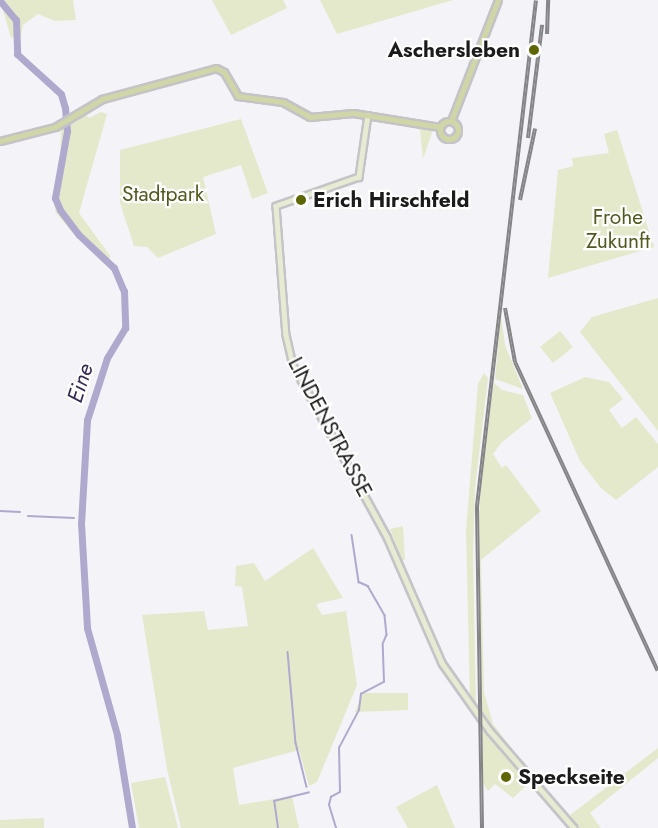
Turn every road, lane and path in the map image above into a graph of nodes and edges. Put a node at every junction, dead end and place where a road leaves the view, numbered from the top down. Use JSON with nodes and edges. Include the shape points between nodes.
{"nodes":[{"id":1,"x":498,"y":0,"type":"edge"},
{"id":2,"x":368,"y":115,"type":"junction"},
{"id":3,"x":451,"y":121,"type":"junction"},
{"id":4,"x":440,"y":127,"type":"junction"},
{"id":5,"x":0,"y":141,"type":"edge"},
{"id":6,"x":574,"y":828,"type":"edge"}],
"edges":[{"from":1,"to":3,"type":"main road"},
{"from":2,"to":4,"type":"main road"},
{"from":2,"to":5,"type":"main road","via":[[309,117],[283,102],[243,98],[218,68],[105,98],[60,124]]},
{"from":2,"to":6,"type":"street","name":"LINDENSTRASSE","via":[[359,177],[276,206],[293,365],[387,537],[437,655],[466,698]]},
{"from":3,"to":4,"type":"main road"},
{"from":3,"to":4,"type":"main road","via":[[457,128],[453,138],[442,136]]}]}
